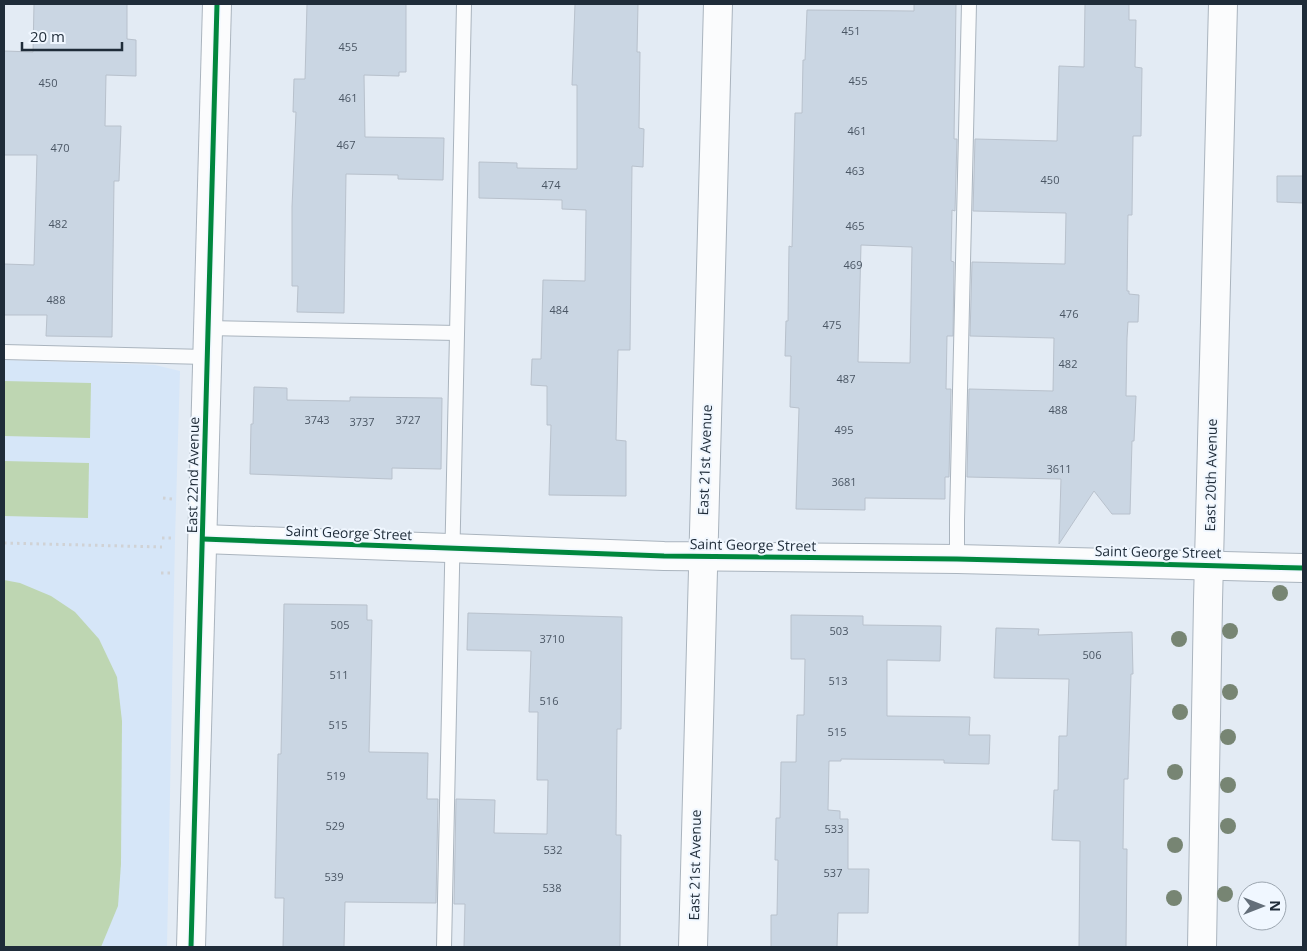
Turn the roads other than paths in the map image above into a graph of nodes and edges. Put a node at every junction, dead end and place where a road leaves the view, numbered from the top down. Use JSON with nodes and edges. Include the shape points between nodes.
{"nodes":[{"id":1,"x":217,"y":4,"type":"edge"},
{"id":2,"x":464,"y":4,"type":"edge"},
{"id":3,"x":718,"y":4,"type":"edge"},
{"id":4,"x":969,"y":4,"type":"edge"},
{"id":5,"x":1223,"y":4,"type":"edge"},
{"id":6,"x":207,"y":328,"type":"junction"},
{"id":7,"x":457,"y":333,"type":"junction"},
{"id":8,"x":4,"y":352,"type":"edge"},
{"id":9,"x":206,"y":357,"type":"junction"},
{"id":10,"x":203,"y":539,"type":"junction"},
{"id":11,"x":452,"y":548,"type":"junction"},
{"id":12,"x":703,"y":556,"type":"junction"},
{"id":13,"x":957,"y":559,"type":"junction"},
{"id":14,"x":1209,"y":565,"type":"junction"},
{"id":15,"x":1303,"y":568,"type":"edge"},
{"id":16,"x":191,"y":947,"type":"edge"},
{"id":17,"x":444,"y":947,"type":"edge"},
{"id":18,"x":693,"y":947,"type":"edge"},
{"id":19,"x":1202,"y":947,"type":"edge"}],
"edges":[{"from":1,"to":6,"type":"street","name":"East 22nd Avenue"},
{"from":2,"to":7,"type":"lane"},
{"from":3,"to":12,"type":"street","name":"East 21st Avenue"},
{"from":4,"to":13,"type":"lane"},
{"from":5,"to":14,"type":"street","name":"East 20th Avenue"},
{"from":6,"to":7,"type":"lane"},
{"from":6,"to":9,"type":"street","name":"East 22nd Avenue"},
{"from":7,"to":11,"type":"lane"},
{"from":8,"to":9,"type":"lane"},
{"from":9,"to":10,"type":"street","name":"East 22nd Avenue"},
{"from":10,"to":11,"type":"street","name":"Saint George Street"},
{"from":10,"to":16,"type":"street","name":"East 22nd Avenue"},
{"from":11,"to":12,"type":"street","name":"Saint George Street"},
{"from":11,"to":17,"type":"lane"},
{"from":12,"to":13,"type":"street","name":"Saint George Street"},
{"from":12,"to":18,"type":"street","name":"East 21st Avenue"},
{"from":13,"to":14,"type":"street","name":"Saint George Street"},
{"from":14,"to":15,"type":"street","name":"Saint George Street"},
{"from":14,"to":19,"type":"street","name":"East 20th Avenue"}]}
